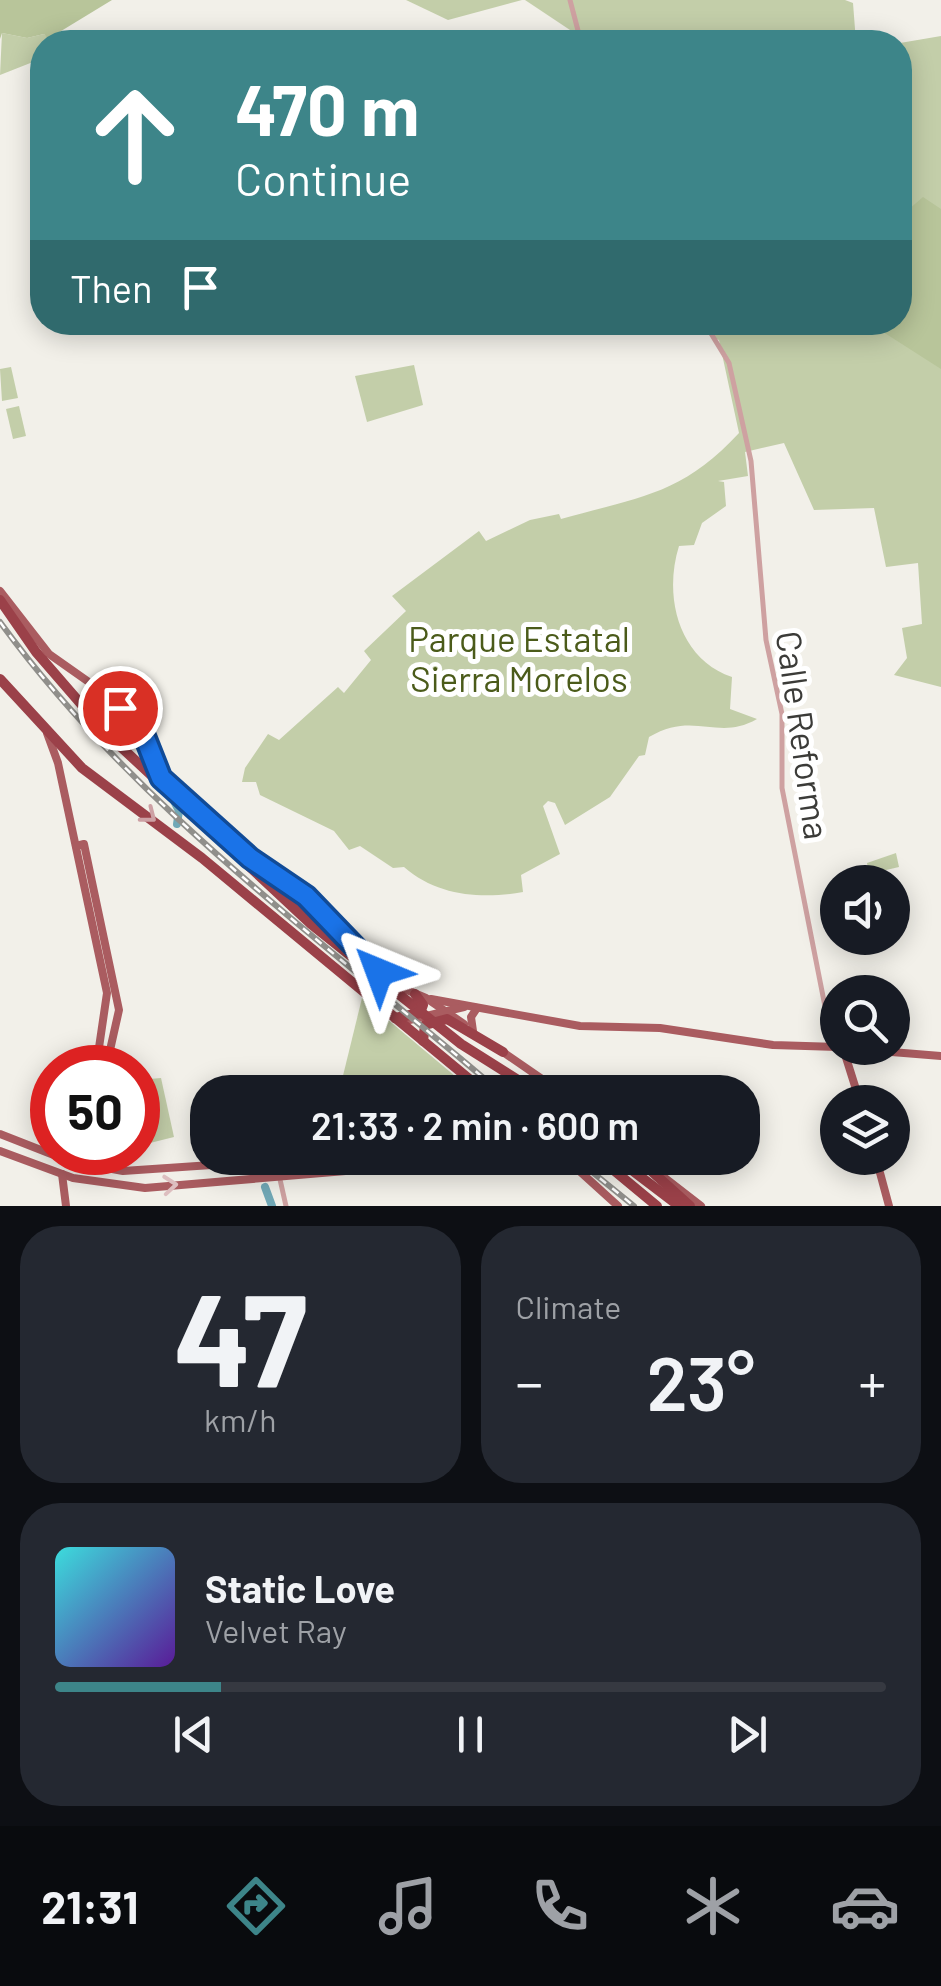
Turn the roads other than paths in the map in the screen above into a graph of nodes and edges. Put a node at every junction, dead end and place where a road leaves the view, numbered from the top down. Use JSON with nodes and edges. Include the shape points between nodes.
{"nodes":[{"id":1,"x":570,"y":0,"type":"edge"},
{"id":2,"x":578,"y":30,"type":"edge"},
{"id":3,"x":712,"y":335,"type":"edge"},
{"id":4,"x":0,"y":591,"type":"edge"},
{"id":5,"x":0,"y":603,"type":"edge"},
{"id":6,"x":0,"y":680,"type":"edge"},
{"id":7,"x":43,"y":725,"type":"junction"},
{"id":8,"x":72,"y":758,"type":"junction"},
{"id":9,"x":135,"y":760,"type":"junction"},
{"id":10,"x":58,"y":763,"type":"junction"},
{"id":11,"x":161,"y":778,"type":"junction"},
{"id":12,"x":80,"y":845,"type":"junction"},
{"id":13,"x":823,"y":975,"type":"edge"},
{"id":14,"x":409,"y":992,"type":"junction"},
{"id":15,"x":473,"y":1007,"type":"junction"},
{"id":16,"x":446,"y":1010,"type":"junction"},
{"id":17,"x":428,"y":1016,"type":"junction"},
{"id":18,"x":396,"y":1020,"type":"junction"},
{"id":19,"x":473,"y":1031,"type":"junction"},
{"id":20,"x":423,"y":1042,"type":"junction"},
{"id":21,"x":100,"y":1045,"type":"edge"},
{"id":22,"x":111,"y":1045,"type":"edge"},
{"id":23,"x":820,"y":1046,"type":"edge"},
{"id":24,"x":503,"y":1052,"type":"junction"},
{"id":25,"x":910,"y":1053,"type":"edge"},
{"id":26,"x":941,"y":1056,"type":"edge"},
{"id":27,"x":465,"y":1075,"type":"edge"},
{"id":28,"x":507,"y":1075,"type":"edge"},
{"id":29,"x":536,"y":1075,"type":"edge"},
{"id":30,"x":0,"y":1134,"type":"edge"},
{"id":31,"x":30,"y":1143,"type":"edge"},
{"id":32,"x":0,"y":1151,"type":"edge"},
{"id":33,"x":30,"y":1162,"type":"edge"},
{"id":34,"x":190,"y":1168,"type":"edge"},
{"id":35,"x":160,"y":1170,"type":"edge"},
{"id":36,"x":62,"y":1175,"type":"edge"},
{"id":37,"x":65,"y":1175,"type":"edge"},
{"id":38,"x":291,"y":1175,"type":"edge"},
{"id":39,"x":584,"y":1175,"type":"edge"},
{"id":40,"x":619,"y":1175,"type":"edge"},
{"id":41,"x":638,"y":1175,"type":"edge"},
{"id":42,"x":657,"y":1175,"type":"edge"},
{"id":43,"x":659,"y":1175,"type":"edge"},
{"id":44,"x":881,"y":1175,"type":"edge"},
{"id":45,"x":279,"y":1176,"type":"junction"},
{"id":46,"x":73,"y":1178,"type":"junction"},
{"id":47,"x":69,"y":1206,"type":"edge"},
{"id":48,"x":286,"y":1206,"type":"edge"},
{"id":49,"x":618,"y":1206,"type":"edge"},
{"id":50,"x":656,"y":1206,"type":"edge"},
{"id":51,"x":678,"y":1206,"type":"edge"},
{"id":52,"x":690,"y":1206,"type":"edge"},
{"id":53,"x":700,"y":1206,"type":"edge"},
{"id":54,"x":889,"y":1206,"type":"edge"}],
"edges":[{"from":1,"to":2,"type":"street"},
{"from":3,"to":13,"type":"street","name":"Calle Reforma","via":[[729,363],[753,479],[766,640],[782,714],[782,788]]},
{"from":4,"to":11,"type":"main road","via":[[49,654],[104,692],[138,726]]},
{"from":5,"to":9,"type":"highway","via":[[92,718]]},
{"from":6,"to":7,"type":"highway"},
{"from":7,"to":8,"type":"highway"},
{"from":7,"to":10,"type":"main road"},
{"from":8,"to":10,"type":"main road","via":[[62,756]]},
{"from":8,"to":18,"type":"highway","one_way":true},
{"from":9,"to":11,"type":"highway"},
{"from":9,"to":14,"type":"highway","via":[[311,924]]},
{"from":10,"to":12,"type":"main road"},
{"from":11,"to":14,"type":"main road","via":[[250,858],[306,896],[360,956]]},
{"from":12,"to":21,"type":"main road","via":[[108,993]]},
{"from":12,"to":22,"type":"main road","via":[[119,1010]]},
{"from":14,"to":15,"type":"main road"},
{"from":14,"to":16,"type":"main road"},
{"from":14,"to":17,"type":"highway"},
{"from":14,"to":17,"type":"highway"},
{"from":15,"to":16,"type":"main road"},
{"from":15,"to":19,"type":"main road"},
{"from":15,"to":23,"type":"main road","via":[[580,1026]]},
{"from":16,"to":17,"type":"main road"},
{"from":16,"to":19,"type":"main road"},
{"from":17,"to":18,"type":"highway"},
{"from":17,"to":20,"type":"highway"},
{"from":17,"to":24,"type":"highway","via":[[454,1021]]},
{"from":17,"to":28,"type":"highway"},
{"from":18,"to":20,"type":"highway"},
{"from":19,"to":24,"type":"main road"},
{"from":20,"to":27,"type":"highway"},
{"from":24,"to":29,"type":"main road"},
{"from":25,"to":26,"type":"main road"},
{"from":30,"to":31,"type":"main road"},
{"from":32,"to":33,"type":"main road"},
{"from":34,"to":35,"type":"main road"},
{"from":36,"to":47,"type":"main road"},
{"from":37,"to":46,"type":"main road"},
{"from":38,"to":45,"type":"main road"},
{"from":39,"to":49,"type":"main road"},
{"from":40,"to":50,"type":"highway"},
{"from":41,"to":51,"type":"highway"},
{"from":42,"to":52,"type":"highway"},
{"from":43,"to":53,"type":"main road"},
{"from":44,"to":54,"type":"main road"},
{"from":46,"to":45,"type":"main road","one_way":true,"via":[[145,1188]]},
{"from":45,"to":48,"type":"street"},
{"from":46,"to":47,"type":"main road"}]}
